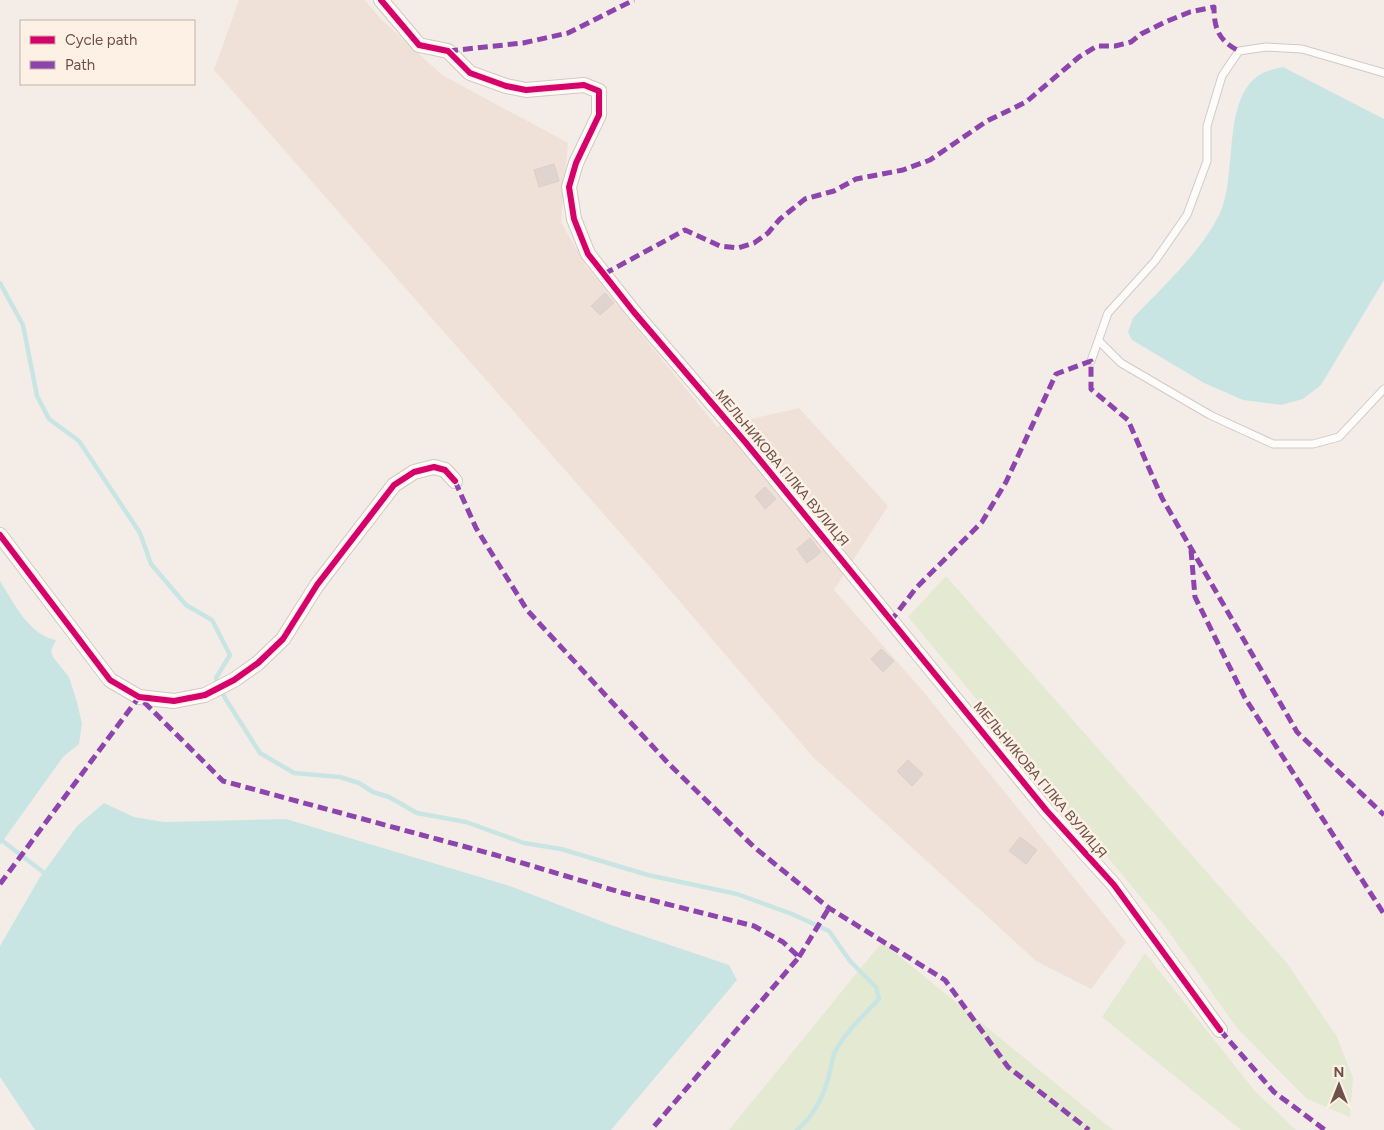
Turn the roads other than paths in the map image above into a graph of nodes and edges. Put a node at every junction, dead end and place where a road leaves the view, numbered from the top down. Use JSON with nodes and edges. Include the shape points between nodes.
{"nodes":[{"id":1,"x":381,"y":0,"type":"edge"},
{"id":2,"x":1384,"y":73,"type":"edge"},
{"id":3,"x":1099,"y":342,"type":"junction"},
{"id":4,"x":1091,"y":361,"type":"dead end"},
{"id":5,"x":1384,"y":389,"type":"edge"},
{"id":6,"x":455,"y":482,"type":"dead end"},
{"id":7,"x":0,"y":535,"type":"edge"},
{"id":8,"x":1220,"y":1030,"type":"dead end"}],
"edges":[{"from":1,"to":8,"type":"street","name":"МЕЛЬНИКОВА ГІЛКА ВУЛИЦЯ","via":[[419,45],[448,51],[470,73],[526,90],[584,85],[599,91],[599,115],[576,163],[569,187],[574,219],[588,254],[1046,810],[1114,885]]},
{"from":2,"to":3,"type":"lane","via":[[1302,50],[1266,47],[1239,51],[1222,76],[1207,126],[1207,161],[1187,215],[1155,261],[1108,313]]},
{"from":3,"to":4,"type":"lane"},
{"from":3,"to":5,"type":"lane","via":[[1121,363],[1210,415],[1273,444],[1313,444],[1339,437]]},
{"from":6,"to":7,"type":"street","via":[[445,470],[434,467],[414,472],[394,485],[317,585],[283,639],[234,680],[205,695],[174,701],[139,697],[110,680]]}]}
